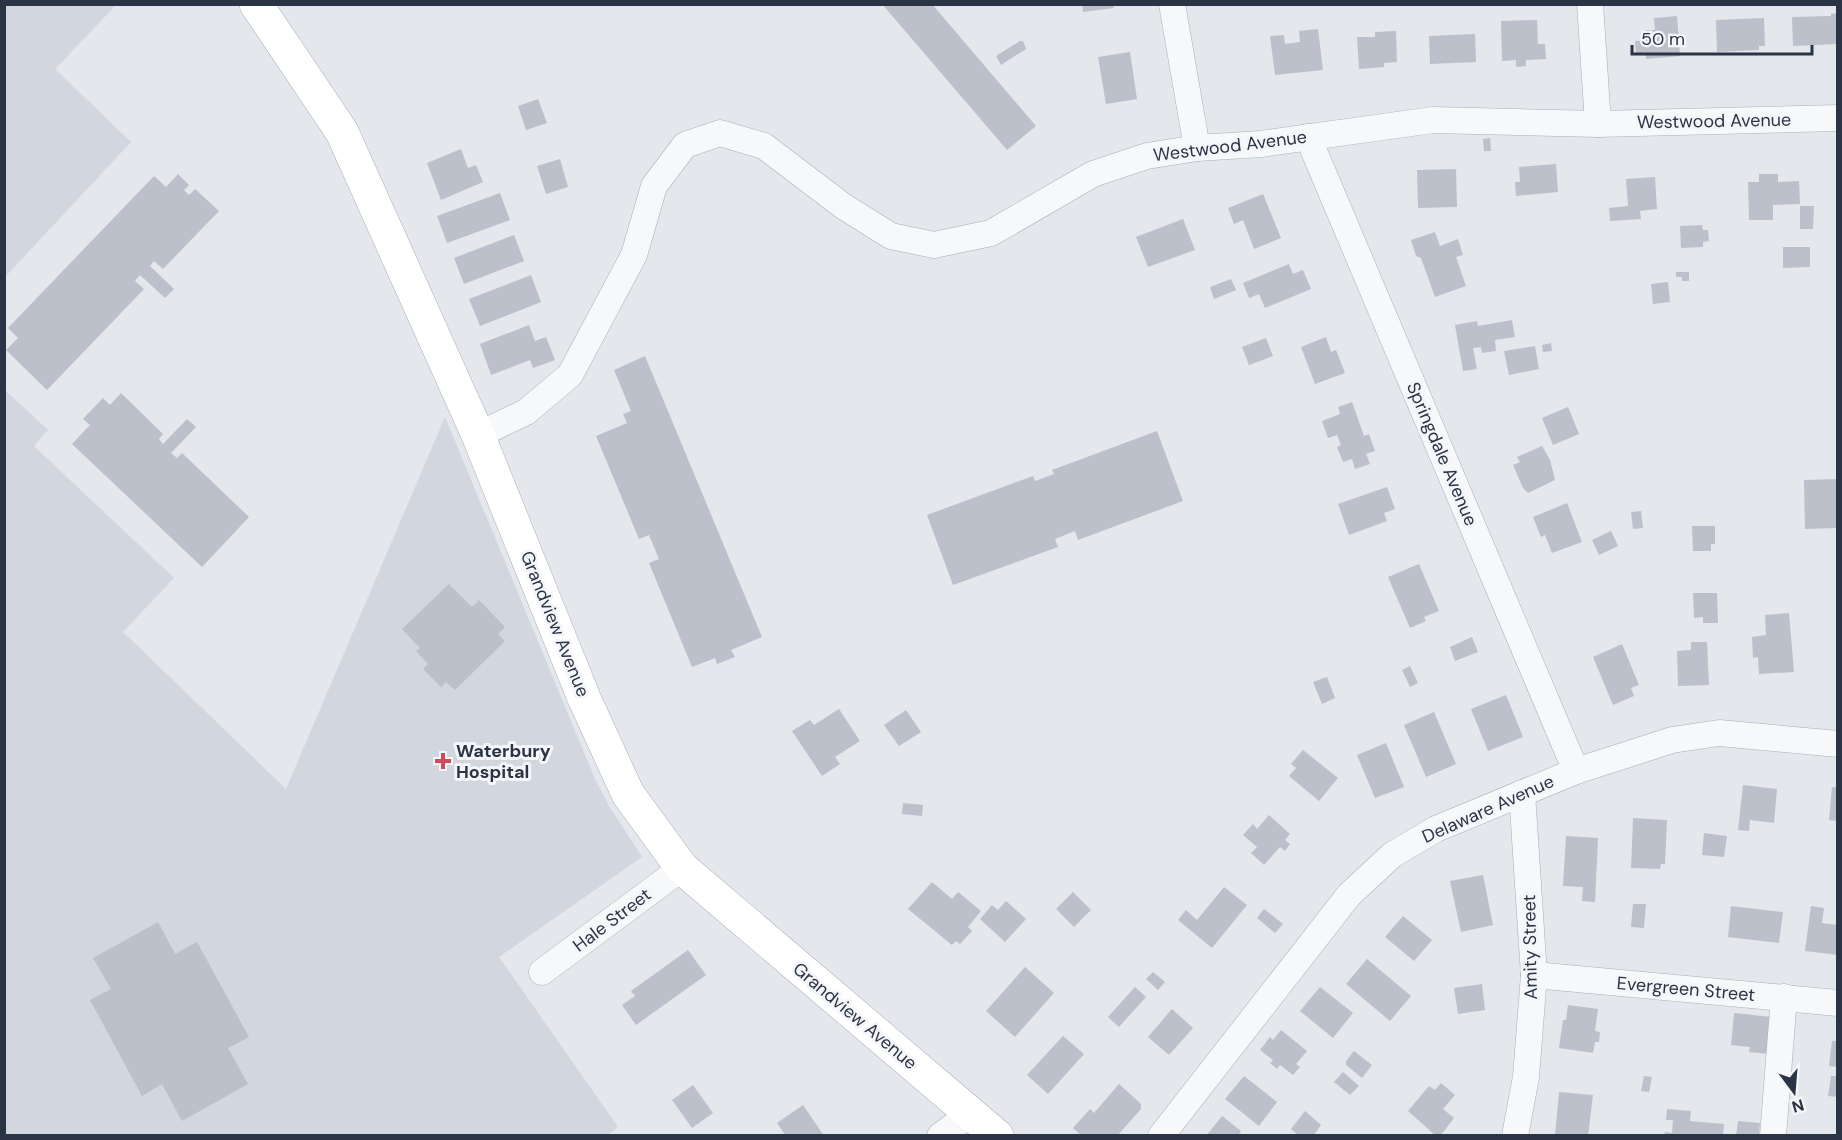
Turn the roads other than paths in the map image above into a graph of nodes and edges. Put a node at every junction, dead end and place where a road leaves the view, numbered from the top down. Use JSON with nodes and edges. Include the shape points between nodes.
{"nodes":[{"id":1,"x":256,"y":4,"type":"edge"},
{"id":2,"x":1172,"y":4,"type":"edge"},
{"id":3,"x":1590,"y":4,"type":"edge"},
{"id":4,"x":1838,"y":118,"type":"edge"},
{"id":5,"x":1598,"y":124,"type":"junction"},
{"id":6,"x":1308,"y":137,"type":"junction"},
{"id":7,"x":1197,"y":148,"type":"junction"},
{"id":8,"x":478,"y":435,"type":"junction"},
{"id":9,"x":1838,"y":744,"type":"edge"},
{"id":10,"x":1576,"y":771,"type":"junction"},
{"id":11,"x":1522,"y":793,"type":"junction"},
{"id":12,"x":682,"y":868,"type":"junction"},
{"id":13,"x":542,"y":972,"type":"dead end"},
{"id":14,"x":1534,"y":975,"type":"junction"},
{"id":15,"x":1784,"y":997,"type":"junction"},
{"id":16,"x":1838,"y":1003,"type":"edge"},
{"id":17,"x":970,"y":1114,"type":"junction"},
{"id":18,"x":940,"y":1136,"type":"edge"},
{"id":19,"x":997,"y":1136,"type":"edge"},
{"id":20,"x":1161,"y":1136,"type":"edge"},
{"id":21,"x":1515,"y":1136,"type":"edge"},
{"id":22,"x":1773,"y":1136,"type":"edge"}],
"edges":[{"from":1,"to":8,"type":"main road","name":"Grandview Avenue","via":[[342,132]]},
{"from":2,"to":7,"type":"street"},
{"from":3,"to":5,"type":"street"},
{"from":4,"to":5,"type":"street","name":"Westwood Avenue"},
{"from":5,"to":6,"type":"street","name":"Westwood Avenue","via":[[1433,120]]},
{"from":6,"to":7,"type":"street","name":"Westwood Avenue"},
{"from":6,"to":10,"type":"street","name":"Springdale Avenue"},
{"from":7,"to":8,"type":"street","name":"Westwood Avenue","via":[[1147,156],[1094,174],[991,233],[934,245],[891,236],[843,207],[764,146],[720,133],[685,145],[654,186],[633,255],[570,375],[526,412]]},
{"from":8,"to":12,"type":"main road","name":"Grandview Avenue","via":[[584,698],[628,794]]},
{"from":9,"to":10,"type":"street","name":"Delaware Avenue","via":[[1719,733],[1672,740]]},
{"from":10,"to":11,"type":"street","name":"Delaware Avenue"},
{"from":11,"to":14,"type":"street","name":"Amity Street"},
{"from":11,"to":20,"type":"street","name":"Delaware Avenue","via":[[1436,829],[1392,855],[1349,896]]},
{"from":12,"to":13,"type":"street","name":"Hale Street"},
{"from":12,"to":17,"type":"main road","name":"Grandview Avenue"},
{"from":14,"to":15,"type":"street","name":"Evergreen Street"},
{"from":14,"to":21,"type":"street","name":"Amity Street","via":[[1526,1077]]},
{"from":15,"to":16,"type":"street","name":"Evergreen Street"},
{"from":15,"to":22,"type":"street"},
{"from":17,"to":18,"type":"street"},
{"from":17,"to":19,"type":"main road","name":"Grandview Avenue"}]}
